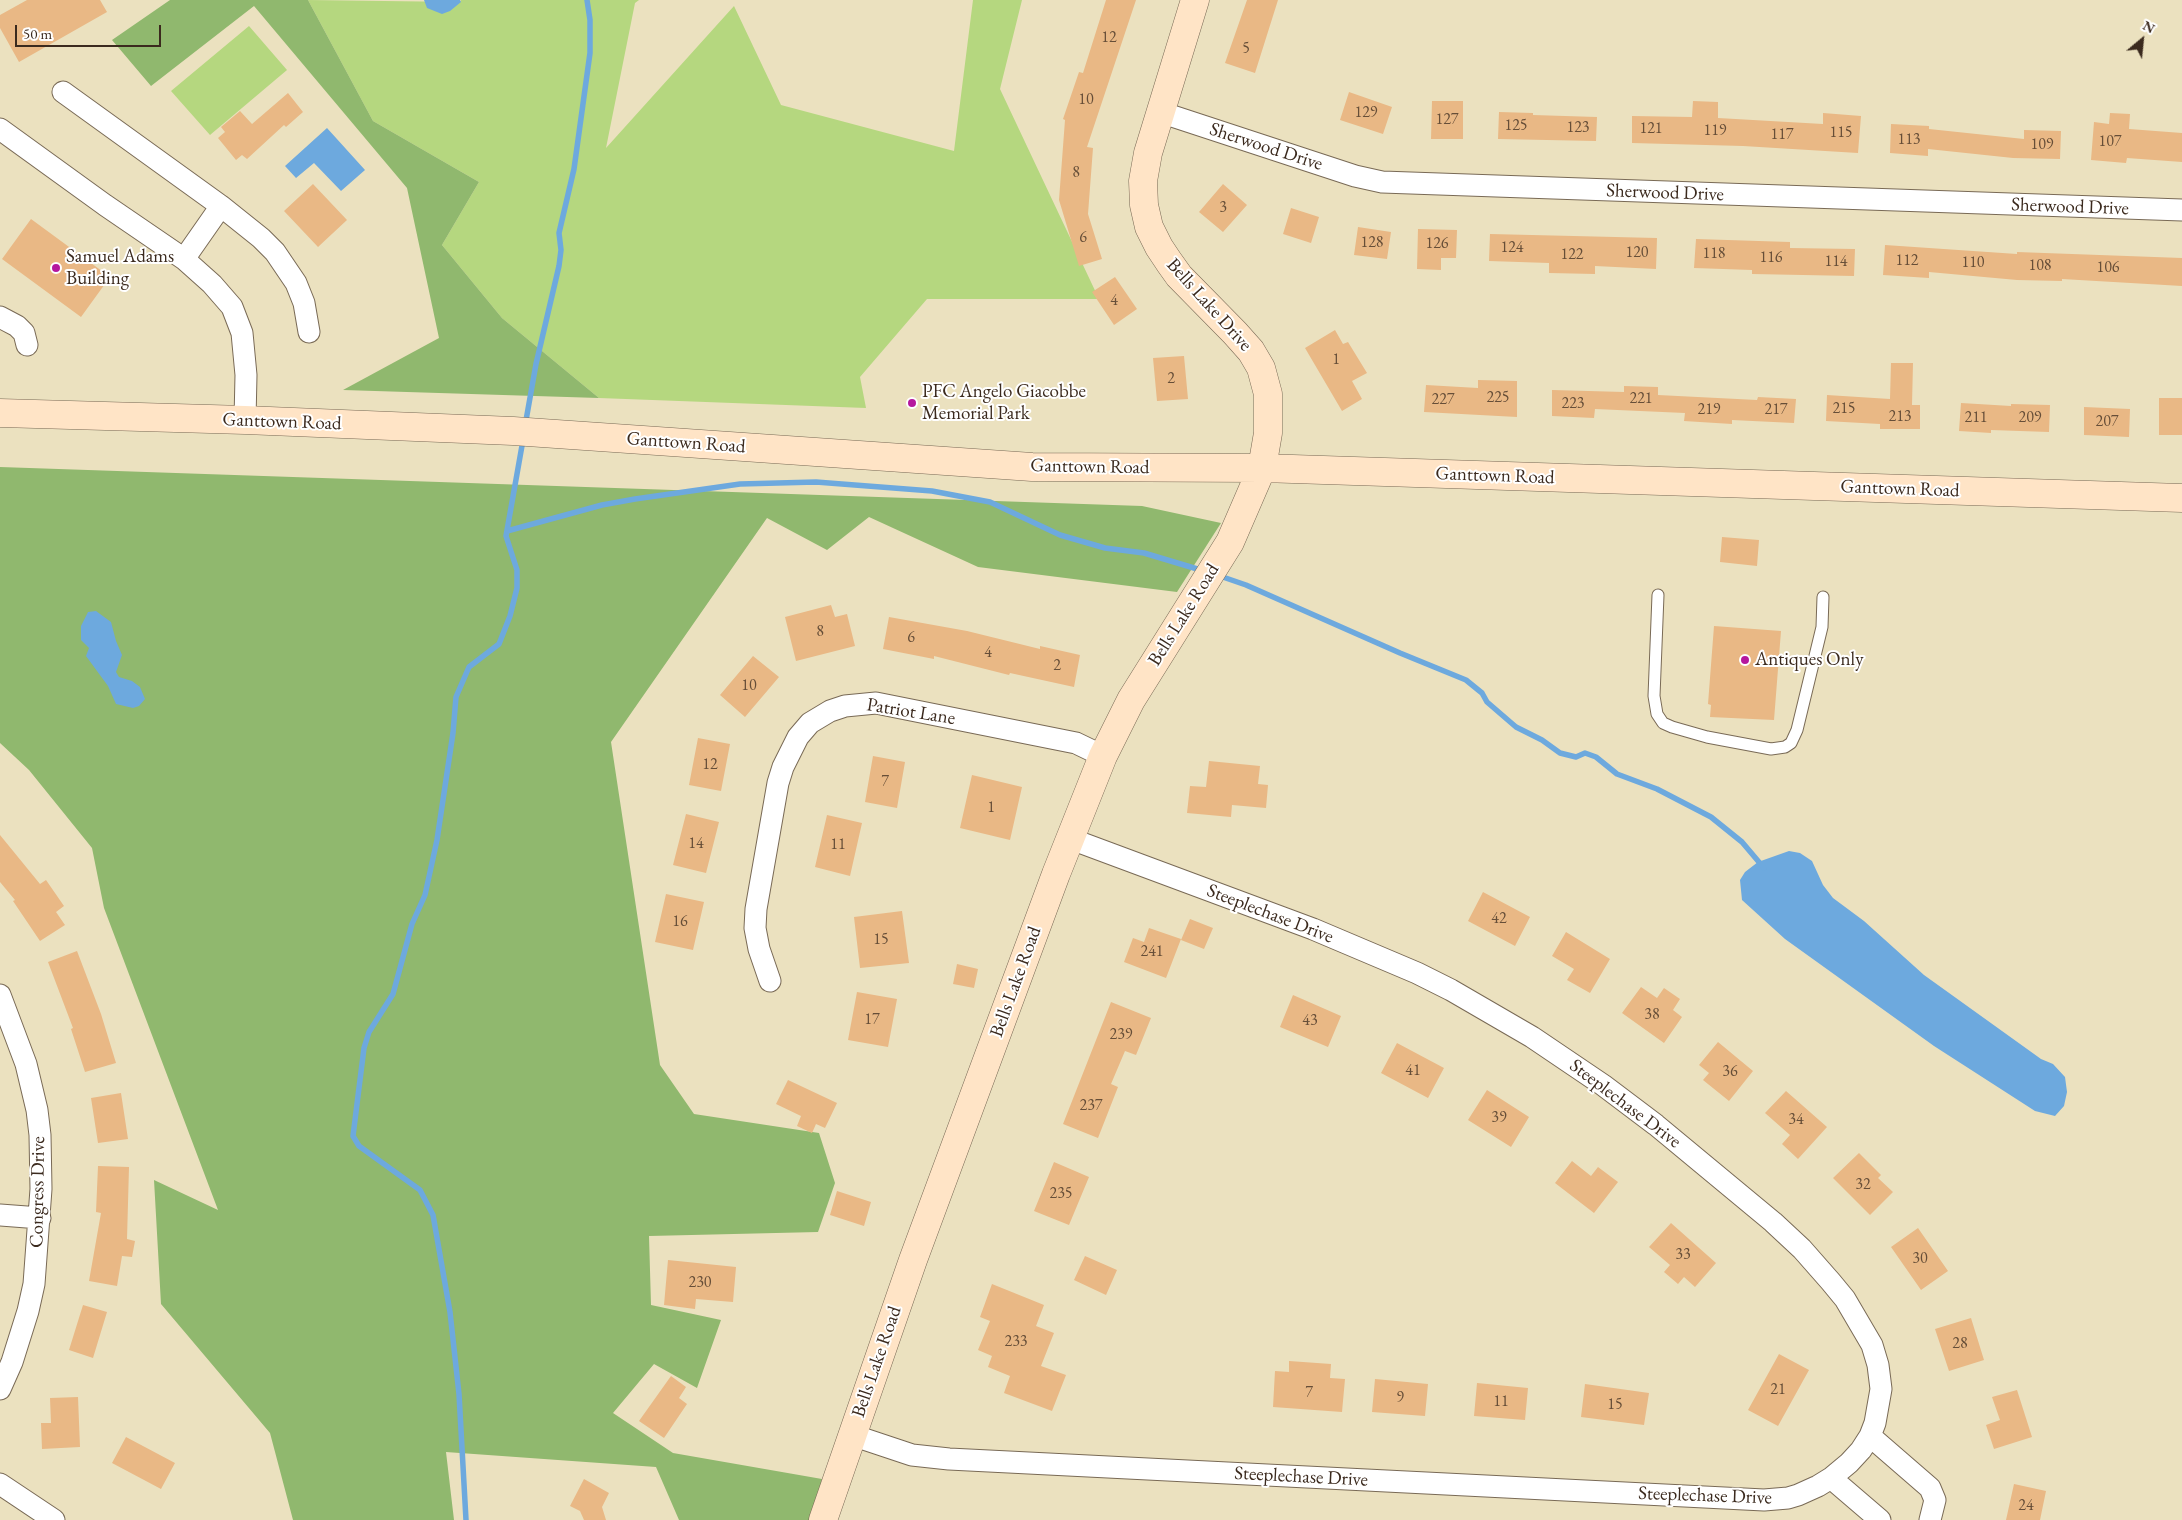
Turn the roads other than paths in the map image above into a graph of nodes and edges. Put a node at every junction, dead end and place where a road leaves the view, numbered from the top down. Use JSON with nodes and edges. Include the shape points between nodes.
{"nodes":[{"id":1,"x":1195,"y":0,"type":"edge"},
{"id":2,"x":63,"y":92,"type":"dead end"},
{"id":3,"x":1160,"y":112,"type":"junction"},
{"id":4,"x":0,"y":129,"type":"edge"},
{"id":5,"x":222,"y":206,"type":"junction"},
{"id":6,"x":2182,"y":210,"type":"edge"},
{"id":7,"x":184,"y":259,"type":"junction"},
{"id":8,"x":0,"y":317,"type":"edge"},
{"id":9,"x":309,"y":332,"type":"dead end"},
{"id":10,"x":27,"y":345,"type":"dead end"},
{"id":11,"x":0,"y":413,"type":"edge"},
{"id":12,"x":245,"y":420,"type":"junction"},
{"id":13,"x":1262,"y":468,"type":"junction"},
{"id":14,"x":2182,"y":498,"type":"edge"},
{"id":15,"x":1658,"y":595,"type":"dead end"},
{"id":16,"x":1823,"y":597,"type":"dead end"},
{"id":17,"x":1103,"y":756,"type":"junction"},
{"id":18,"x":1071,"y":839,"type":"junction"},
{"id":19,"x":770,"y":981,"type":"dead end"},
{"id":20,"x":0,"y":995,"type":"edge"},
{"id":21,"x":0,"y":1215,"type":"edge"},
{"id":22,"x":40,"y":1218,"type":"junction"},
{"id":23,"x":0,"y":1389,"type":"edge"},
{"id":24,"x":852,"y":1435,"type":"junction"},
{"id":25,"x":1870,"y":1436,"type":"junction"},
{"id":26,"x":1831,"y":1478,"type":"junction"},
{"id":27,"x":0,"y":1484,"type":"edge"},
{"id":28,"x":54,"y":1520,"type":"edge"},
{"id":29,"x":824,"y":1520,"type":"edge"},
{"id":30,"x":1880,"y":1520,"type":"edge"},
{"id":31,"x":1930,"y":1520,"type":"edge"}],
"edges":[{"from":1,"to":3,"type":"street","name":"Bells Lake Drive"},
{"from":2,"to":5,"type":"street"},
{"from":3,"to":6,"type":"street","name":"Sherwood Drive","via":[[1382,182]]},
{"from":3,"to":13,"type":"street","name":"Bells Lake Drive","via":[[1143,181],[1144,205],[1150,227],[1158,246],[1179,276],[1235,333],[1261,368],[1268,394],[1268,433]]},
{"from":4,"to":7,"type":"street"},
{"from":5,"to":7,"type":"street"},
{"from":5,"to":9,"type":"street","via":[[275,252],[296,283],[304,303]]},
{"from":7,"to":12,"type":"street","via":[[232,307],[242,333],[246,375]]},
{"from":8,"to":10,"type":"street","via":[[24,333]]},
{"from":11,"to":12,"type":"street","name":"Ganttown Road"},
{"from":12,"to":13,"type":"street","name":"Ganttown Road","via":[[525,432],[1032,467]]},
{"from":13,"to":14,"type":"street","name":"Ganttown Road"},
{"from":13,"to":17,"type":"street","name":"Bells Lake Road","via":[[1244,513],[1219,559],[1131,700]]},
{"from":15,"to":16,"type":"lane","via":[[1656,714],[1672,727],[1771,749],[1791,743],[1797,730],[1822,627]]},
{"from":17,"to":18,"type":"street","name":"Bells Lake Road"},
{"from":17,"to":19,"type":"street","name":"Patriot Lane","via":[[1076,743],[876,704],[844,706],[810,723],[794,744],[780,775],[756,909],[758,949]]},
{"from":18,"to":24,"type":"street","name":"Bells Lake Road","via":[[919,1242]]},
{"from":18,"to":25,"type":"street","name":"Steeplechase Drive","via":[[1313,929],[1417,973],[1532,1037],[1603,1085],[1773,1222],[1816,1263],[1845,1299],[1872,1345],[1878,1365],[1881,1389]]},
{"from":20,"to":22,"type":"street","name":"Congress Drive","via":[[26,1064],[37,1110],[41,1162]]},
{"from":21,"to":22,"type":"street"},
{"from":22,"to":23,"type":"street","name":"Congress Drive","via":[[28,1311]]},
{"from":24,"to":26,"type":"street","name":"Steeplechase Drive","via":[[912,1454],[949,1459],[1764,1500],[1798,1495]]},
{"from":24,"to":29,"type":"street","name":"Bells Lake Road"},
{"from":25,"to":26,"type":"street","name":"Steeplechase Drive","via":[[1849,1463]]},
{"from":25,"to":31,"type":"street","via":[[1930,1488],[1935,1500]]},
{"from":26,"to":30,"type":"street"},
{"from":27,"to":28,"type":"street"}]}
